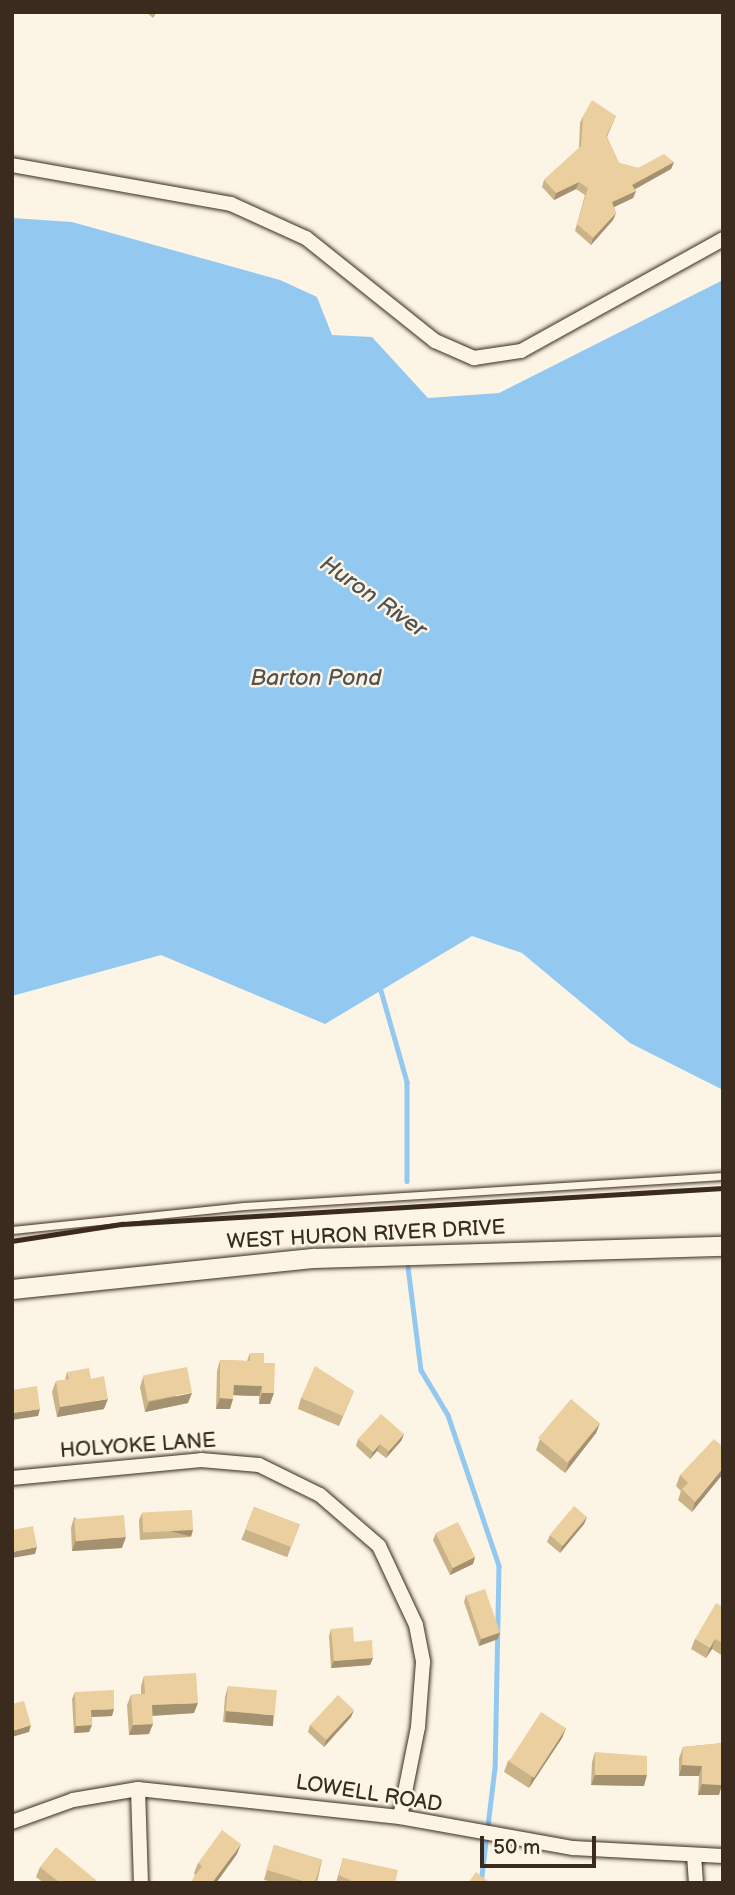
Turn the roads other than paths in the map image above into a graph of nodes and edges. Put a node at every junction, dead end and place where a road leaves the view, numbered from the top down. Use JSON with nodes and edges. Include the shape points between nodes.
{"nodes":[{"id":1,"x":12,"y":164,"type":"edge"},
{"id":2,"x":723,"y":239,"type":"edge"},
{"id":3,"x":723,"y":1176,"type":"edge"},
{"id":4,"x":12,"y":1230,"type":"edge"},
{"id":5,"x":723,"y":1246,"type":"edge"},
{"id":6,"x":12,"y":1289,"type":"edge"},
{"id":7,"x":12,"y":1478,"type":"edge"},
{"id":8,"x":138,"y":1789,"type":"junction"},
{"id":9,"x":400,"y":1817,"type":"junction"},
{"id":10,"x":12,"y":1822,"type":"edge"},
{"id":11,"x":694,"y":1855,"type":"junction"},
{"id":12,"x":723,"y":1856,"type":"edge"},
{"id":13,"x":141,"y":1883,"type":"edge"},
{"id":14,"x":696,"y":1883,"type":"edge"}],
"edges":[{"from":1,"to":2,"type":"street","via":[[232,204],[306,238],[435,341],[474,358],[522,351]]},
{"from":3,"to":4,"type":"lane","via":[[244,1206]]},
{"from":5,"to":6,"type":"street","name":"WEST HURON RIVER DRIVE","via":[[314,1258]]},
{"from":7,"to":9,"type":"street","name":"HOLYOKE LANE","via":[[222,1461],[270,1470],[330,1503],[379,1546],[416,1625],[423,1662],[419,1714]]},
{"from":8,"to":9,"type":"street","name":"LOWELL ROAD"},
{"from":8,"to":10,"type":"street","name":"LOWELL ROAD","via":[[73,1800]]},
{"from":8,"to":13,"type":"street"},
{"from":9,"to":11,"type":"street","name":"LOWELL ROAD","via":[[504,1837]]},
{"from":11,"to":12,"type":"street","name":"LOWELL ROAD"},
{"from":11,"to":14,"type":"street"}]}
